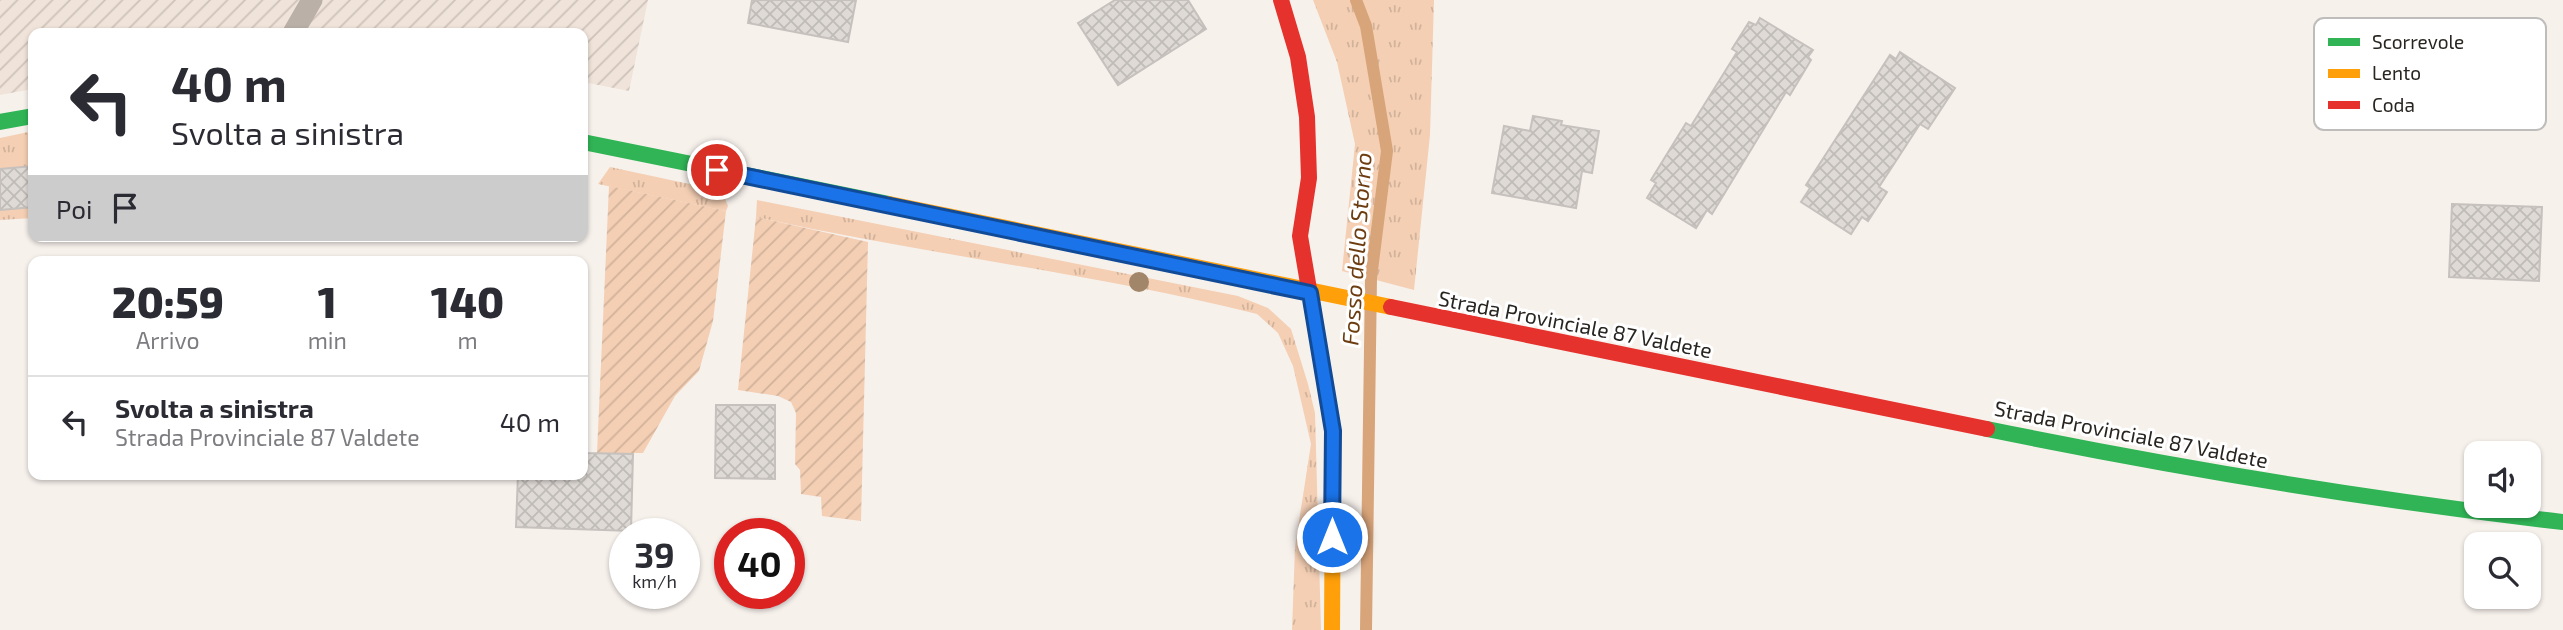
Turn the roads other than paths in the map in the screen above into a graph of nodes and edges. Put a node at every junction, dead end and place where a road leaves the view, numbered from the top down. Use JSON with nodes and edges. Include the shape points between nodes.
{"nodes":[{"id":1,"x":312,"y":0,"type":"edge"},
{"id":2,"x":1281,"y":0,"type":"edge"},
{"id":3,"x":296,"y":28,"type":"edge"},
{"id":4,"x":28,"y":117,"type":"edge"},
{"id":5,"x":0,"y":122,"type":"edge"},
{"id":6,"x":588,"y":143,"type":"edge"},
{"id":7,"x":1310,"y":293,"type":"junction"},
{"id":8,"x":2563,"y":522,"type":"edge"},
{"id":9,"x":1332,"y":630,"type":"edge"}],
"edges":[{"from":1,"to":3,"type":"lane"},
{"from":2,"to":7,"type":"main road","via":[[1309,142],[1307,206],[1300,236]]},
{"from":4,"to":5,"type":"main road"},
{"from":6,"to":7,"type":"main road","name":"Strada Provinciale 87 Valdete"},
{"from":7,"to":8,"type":"main road","name":"Strada Provinciale 87 Valdete","via":[[2165,465],[2410,505]]},
{"from":7,"to":9,"type":"main road","via":[[1333,431]]}]}
